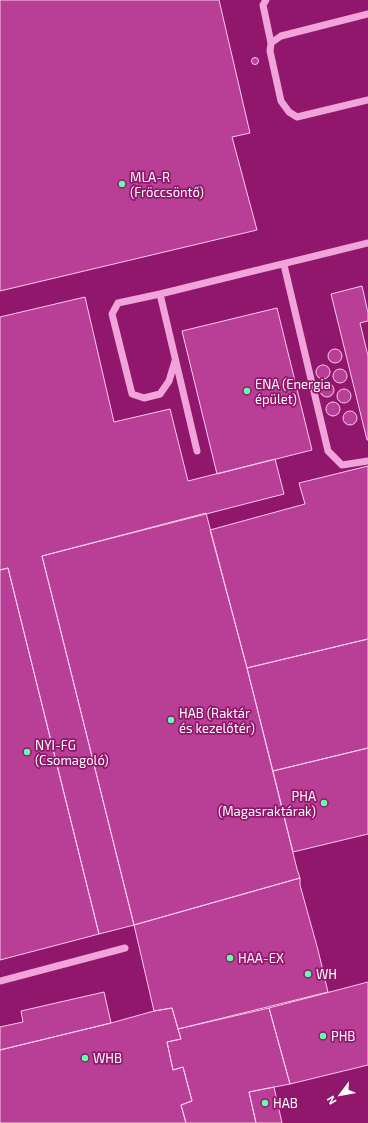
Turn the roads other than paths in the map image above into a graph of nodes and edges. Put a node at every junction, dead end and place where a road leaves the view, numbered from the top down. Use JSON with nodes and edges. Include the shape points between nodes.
{"nodes":[{"id":1,"x":266,"y":0,"type":"edge"},
{"id":2,"x":368,"y":14,"type":"edge"},
{"id":3,"x":271,"y":43,"type":"junction"},
{"id":4,"x":368,"y":100,"type":"edge"},
{"id":5,"x":368,"y":243,"type":"edge"},
{"id":6,"x":284,"y":265,"type":"junction"},
{"id":7,"x":160,"y":294,"type":"junction"},
{"id":8,"x":176,"y":361,"type":"junction"},
{"id":9,"x":197,"y":451,"type":"dead end"},
{"id":10,"x":368,"y":461,"type":"edge"},
{"id":11,"x":125,"y":948,"type":"dead end"},
{"id":12,"x":0,"y":981,"type":"edge"}],
"edges":[{"from":1,"to":3,"type":"lane","via":[[263,5]]},
{"from":2,"to":3,"type":"lane","via":[[281,36]]},
{"from":3,"to":4,"type":"lane","via":[[270,51],[281,101],[288,112],[297,117]]},
{"from":5,"to":6,"type":"lane"},
{"from":6,"to":7,"type":"lane"},
{"from":6,"to":10,"type":"lane","via":[[328,451],[342,465]]},
{"from":7,"to":8,"type":"lane"},
{"from":7,"to":8,"type":"lane","via":[[118,303],[112,314],[132,394],[144,398],[160,394],[169,381]]},
{"from":8,"to":9,"type":"lane"},
{"from":11,"to":12,"type":"lane"}]}
